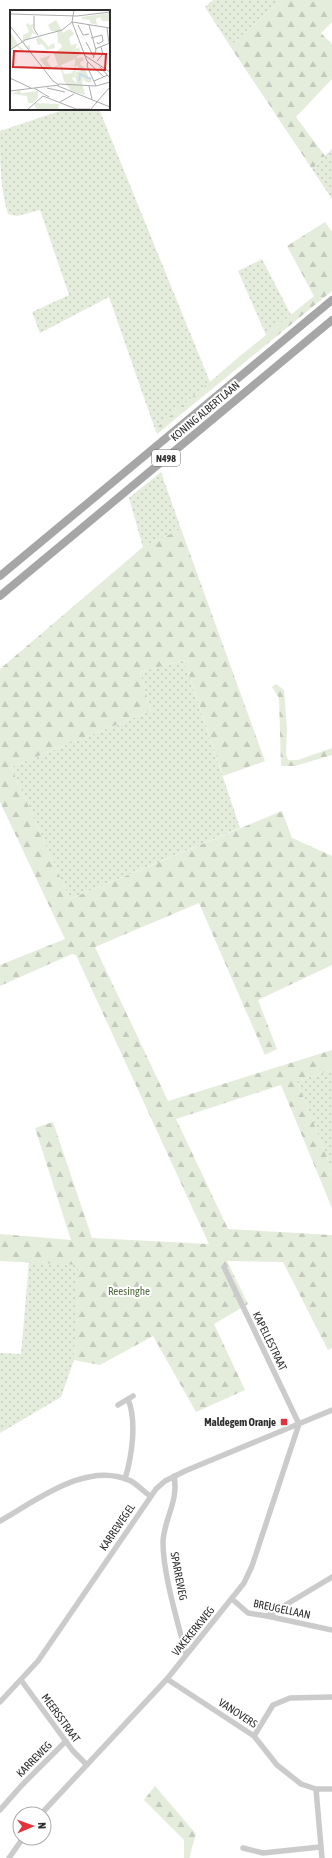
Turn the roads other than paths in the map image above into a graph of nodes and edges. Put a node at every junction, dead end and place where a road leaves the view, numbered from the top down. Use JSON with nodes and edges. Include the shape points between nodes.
{"nodes":[{"id":1,"x":332,"y":300,"type":"edge"},
{"id":2,"x":332,"y":320,"type":"edge"},
{"id":3,"x":0,"y":576,"type":"edge"},
{"id":4,"x":0,"y":596,"type":"edge"},
{"id":5,"x":224,"y":1266,"type":"dead end"},
{"id":6,"x":118,"y":1405,"type":"dead end"},
{"id":7,"x":332,"y":1410,"type":"edge"},
{"id":8,"x":299,"y":1424,"type":"junction"},
{"id":9,"x":174,"y":1476,"type":"junction"},
{"id":10,"x":125,"y":1479,"type":"junction"},
{"id":11,"x":150,"y":1496,"type":"junction"},
{"id":12,"x":0,"y":1522,"type":"edge"},
{"id":13,"x":332,"y":1576,"type":"edge"},
{"id":14,"x":232,"y":1599,"type":"junction"},
{"id":15,"x":267,"y":1616,"type":"junction"},
{"id":16,"x":332,"y":1630,"type":"edge"},
{"id":17,"x":186,"y":1656,"type":"junction"},
{"id":18,"x":167,"y":1679,"type":"junction"},
{"id":19,"x":21,"y":1680,"type":"junction"},
{"id":20,"x":332,"y":1697,"type":"edge"},
{"id":21,"x":0,"y":1702,"type":"edge"},
{"id":22,"x":254,"y":1736,"type":"junction"},
{"id":23,"x":66,"y":1741,"type":"junction"},
{"id":24,"x":87,"y":1766,"type":"junction"},
{"id":25,"x":316,"y":1789,"type":"junction"},
{"id":26,"x":332,"y":1790,"type":"edge"},
{"id":27,"x":49,"y":1806,"type":"edge"},
{"id":28,"x":0,"y":1810,"type":"edge"},
{"id":29,"x":17,"y":1846,"type":"edge"},
{"id":30,"x":320,"y":1847,"type":"junction"},
{"id":31,"x":243,"y":1848,"type":"dead end"},
{"id":32,"x":9,"y":1858,"type":"edge"},
{"id":33,"x":322,"y":1858,"type":"edge"}],
"edges":[{"from":1,"to":3,"type":"main road","name":"KONING ALBERTLAAN","number":"N498"},
{"from":2,"to":4,"type":"main road","name":"KONING ALBERTLAAN","number":"N498"},
{"from":5,"to":8,"type":"street","name":"KAPELLESTRAAT"},
{"from":6,"to":10,"type":"street","via":[[130,1397],[133,1417]]},
{"from":7,"to":8,"type":"street","name":"KARREWEGEL"},
{"from":8,"to":9,"type":"street","name":"KARREWEGEL"},
{"from":8,"to":14,"type":"street","name":"VAKEKERKWEG","via":[[252,1566]]},
{"from":9,"to":11,"type":"street","name":"KARREWEGEL","via":[[156,1488]]},
{"from":9,"to":17,"type":"street","name":"SPARREWEG","via":[[176,1493],[163,1540],[165,1565]]},
{"from":10,"to":11,"type":"street"},
{"from":10,"to":12,"type":"street","via":[[110,1476],[80,1478]]},
{"from":11,"to":19,"type":"street","name":"KARREWEGEL","via":[[38,1661]]},
{"from":13,"to":15,"type":"street"},
{"from":14,"to":15,"type":"street","name":"BREUGELLAAN","via":[[248,1613]]},
{"from":14,"to":17,"type":"street","name":"VAKEKERKWEG"},
{"from":15,"to":16,"type":"street","name":"BREUGELLAAN"},
{"from":17,"to":18,"type":"street","name":"VAKEKERKWEG"},
{"from":18,"to":22,"type":"street","name":"VANOVERS"},
{"from":18,"to":24,"type":"street","name":"VAKEKERKWEG"},
{"from":19,"to":21,"type":"street","name":"KARREWEGEL"},
{"from":19,"to":23,"type":"street","name":"MEERSSTRAAT"},
{"from":20,"to":22,"type":"street","via":[[290,1698],[273,1704]]},
{"from":22,"to":25,"type":"street","name":"VANOVERS","via":[[278,1765],[301,1784]]},
{"from":23,"to":24,"type":"street","name":"MEERSSTRAAT"},
{"from":23,"to":28,"type":"street","name":"KARREWEG"},
{"from":24,"to":27,"type":"street","name":"VAKEKERKWEG"},
{"from":25,"to":26,"type":"street","name":"VANOVERS"},
{"from":25,"to":30,"type":"street"},
{"from":29,"to":32,"type":"street"},
{"from":30,"to":31,"type":"street","via":[[263,1853]]},
{"from":30,"to":33,"type":"street"}]}
